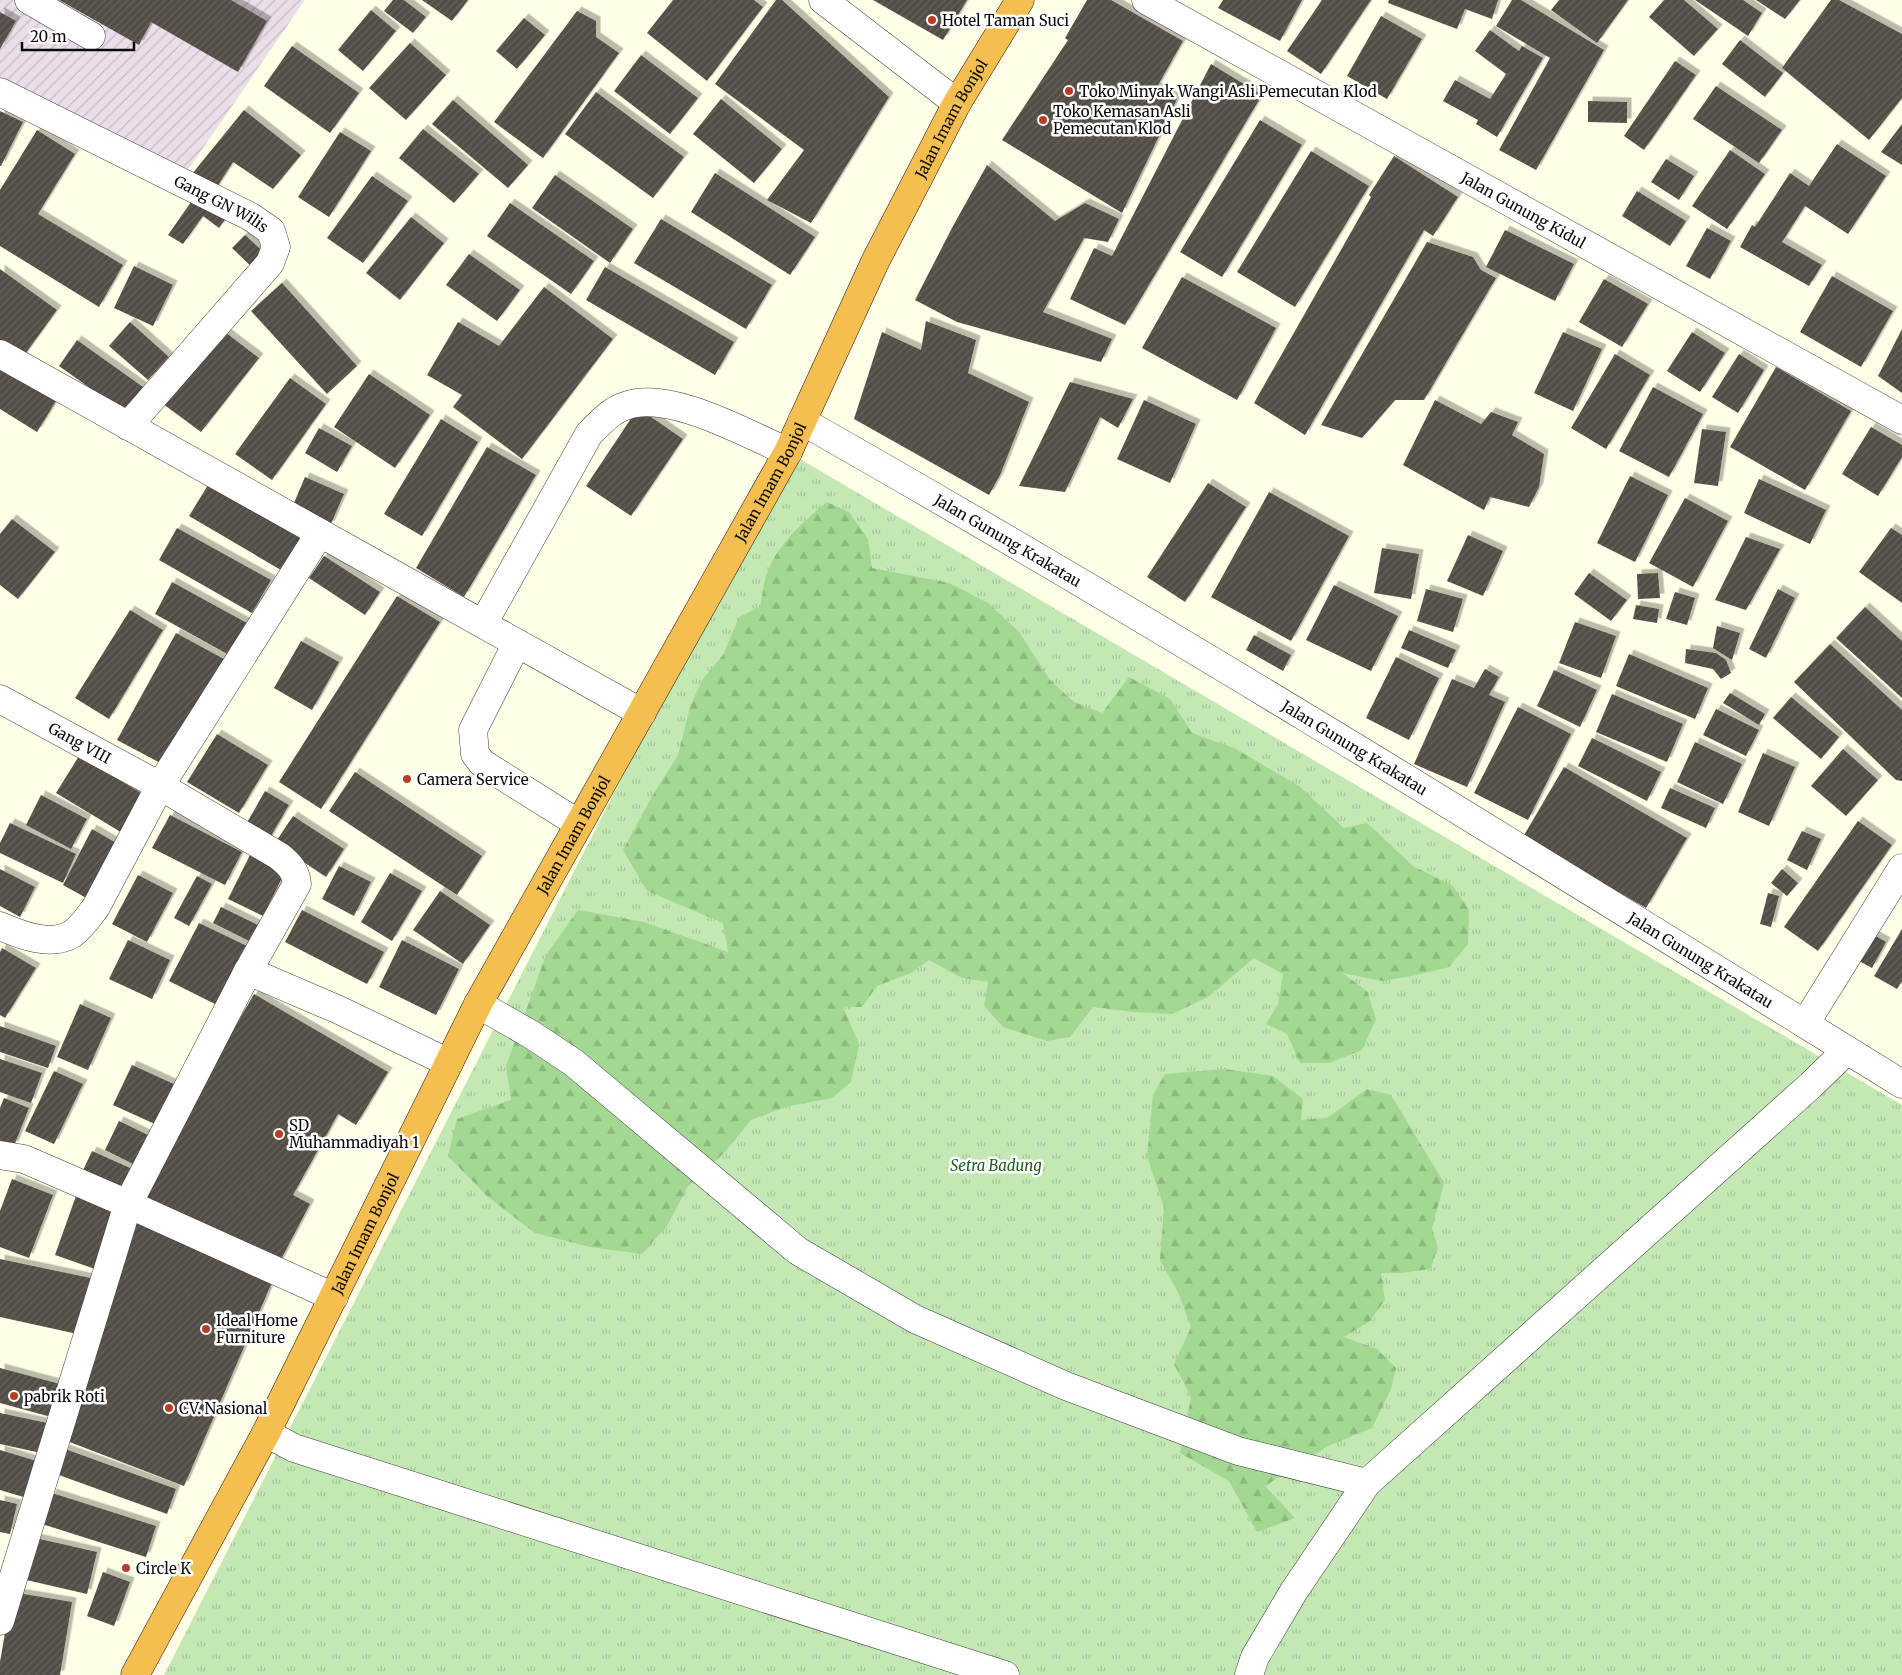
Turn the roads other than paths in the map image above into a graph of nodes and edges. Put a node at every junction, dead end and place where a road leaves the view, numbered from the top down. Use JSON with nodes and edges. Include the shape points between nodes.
{"nodes":[{"id":1,"x":30,"y":0,"type":"edge"},
{"id":2,"x":823,"y":0,"type":"edge"},
{"id":3,"x":1020,"y":0,"type":"edge"},
{"id":4,"x":1146,"y":0,"type":"edge"},
{"id":5,"x":91,"y":36,"type":"dead end"},
{"id":6,"x":0,"y":92,"type":"edge"},
{"id":7,"x":957,"y":102,"type":"junction"},
{"id":8,"x":0,"y":354,"type":"edge"},
{"id":9,"x":1902,"y":420,"type":"edge"},
{"id":10,"x":802,"y":421,"type":"junction"},
{"id":11,"x":128,"y":426,"type":"junction"},
{"id":12,"x":788,"y":452,"type":"junction"},
{"id":13,"x":320,"y":533,"type":"junction"},
{"id":14,"x":483,"y":624,"type":"junction"},
{"id":15,"x":517,"y":643,"type":"junction"},
{"id":16,"x":0,"y":699,"type":"edge"},
{"id":17,"x":642,"y":713,"type":"junction"},
{"id":18,"x":160,"y":786,"type":"junction"},
{"id":19,"x":580,"y":824,"type":"junction"},
{"id":20,"x":1902,"y":868,"type":"edge"},
{"id":21,"x":0,"y":926,"type":"edge"},
{"id":22,"x":248,"y":971,"type":"junction"},
{"id":23,"x":478,"y":1004,"type":"junction"},
{"id":24,"x":1806,"y":1024,"type":"junction"},
{"id":25,"x":1847,"y":1050,"type":"junction"},
{"id":26,"x":449,"y":1063,"type":"junction"},
{"id":27,"x":1902,"y":1084,"type":"edge"},
{"id":28,"x":0,"y":1155,"type":"edge"},
{"id":29,"x":128,"y":1204,"type":"junction"},
{"id":30,"x":334,"y":1297,"type":"junction"},
{"id":31,"x":266,"y":1433,"type":"junction"},
{"id":32,"x":1367,"y":1483,"type":"junction"},
{"id":33,"x":0,"y":1621,"type":"edge"},
{"id":34,"x":134,"y":1675,"type":"edge"},
{"id":35,"x":1005,"y":1675,"type":"edge"},
{"id":36,"x":1249,"y":1675,"type":"edge"}],
"edges":[{"from":1,"to":5,"type":"street"},
{"from":2,"to":7,"type":"street"},
{"from":3,"to":7,"type":"highway","name":"Jalan Imam Bonjol"},
{"from":4,"to":9,"type":"street","name":"Jalan Gunung Kidul"},
{"from":6,"to":11,"type":"street","name":"Gang GN Wilis","via":[[251,217],[271,231],[276,247],[270,262]]},
{"from":7,"to":10,"type":"highway","name":"Jalan Imam Bonjol","via":[[875,262]]},
{"from":8,"to":11,"type":"street"},
{"from":10,"to":12,"type":"highway","name":"Jalan Imam Bonjol"},
{"from":10,"to":24,"type":"street","name":"Jalan Gunung Krakatau","via":[[941,500],[1462,811]]},
{"from":11,"to":13,"type":"street"},
{"from":12,"to":14,"type":"street","via":[[696,410],[655,401],[625,405],[602,420],[589,434]]},
{"from":12,"to":17,"type":"highway","name":"Jalan Imam Bonjol"},
{"from":13,"to":14,"type":"street"},
{"from":13,"to":18,"type":"street"},
{"from":14,"to":15,"type":"street"},
{"from":15,"to":17,"type":"street"},
{"from":15,"to":19,"type":"street","via":[[473,730],[475,754],[482,763]]},
{"from":16,"to":18,"type":"street","name":"Gang VIII"},
{"from":17,"to":19,"type":"highway","name":"Jalan Imam Bonjol"},
{"from":18,"to":21,"type":"street","via":[[96,907],[73,933],[56,939],[43,938],[22,935]]},
{"from":18,"to":22,"type":"street","name":"Gang VIII","via":[[279,856],[295,872],[297,884]]},
{"from":19,"to":23,"type":"highway","name":"Jalan Imam Bonjol"},
{"from":20,"to":24,"type":"street"},
{"from":22,"to":26,"type":"street"},
{"from":22,"to":29,"type":"street","name":"Gang VIII"},
{"from":23,"to":26,"type":"highway","name":"Jalan Imam Bonjol"},
{"from":23,"to":32,"type":"street","via":[[574,1062],[798,1251],[915,1320],[1066,1386],[1238,1451]]},
{"from":24,"to":25,"type":"street","name":"Jalan Gunung Krakatau"},
{"from":25,"to":27,"type":"street","name":"Jalan Gunung Krakatau"},
{"from":25,"to":32,"type":"street"},
{"from":26,"to":30,"type":"highway","name":"Jalan Imam Bonjol"},
{"from":28,"to":29,"type":"street","via":[[24,1159]]},
{"from":29,"to":30,"type":"street"},
{"from":29,"to":33,"type":"street","name":"Gang VIII"},
{"from":30,"to":31,"type":"highway","name":"Jalan Imam Bonjol"},
{"from":31,"to":34,"type":"highway","name":"Jalan Imam Bonjol"},
{"from":31,"to":35,"type":"street","via":[[304,1451]]},
{"from":32,"to":36,"type":"street","via":[[1294,1591],[1255,1657]]}]}
